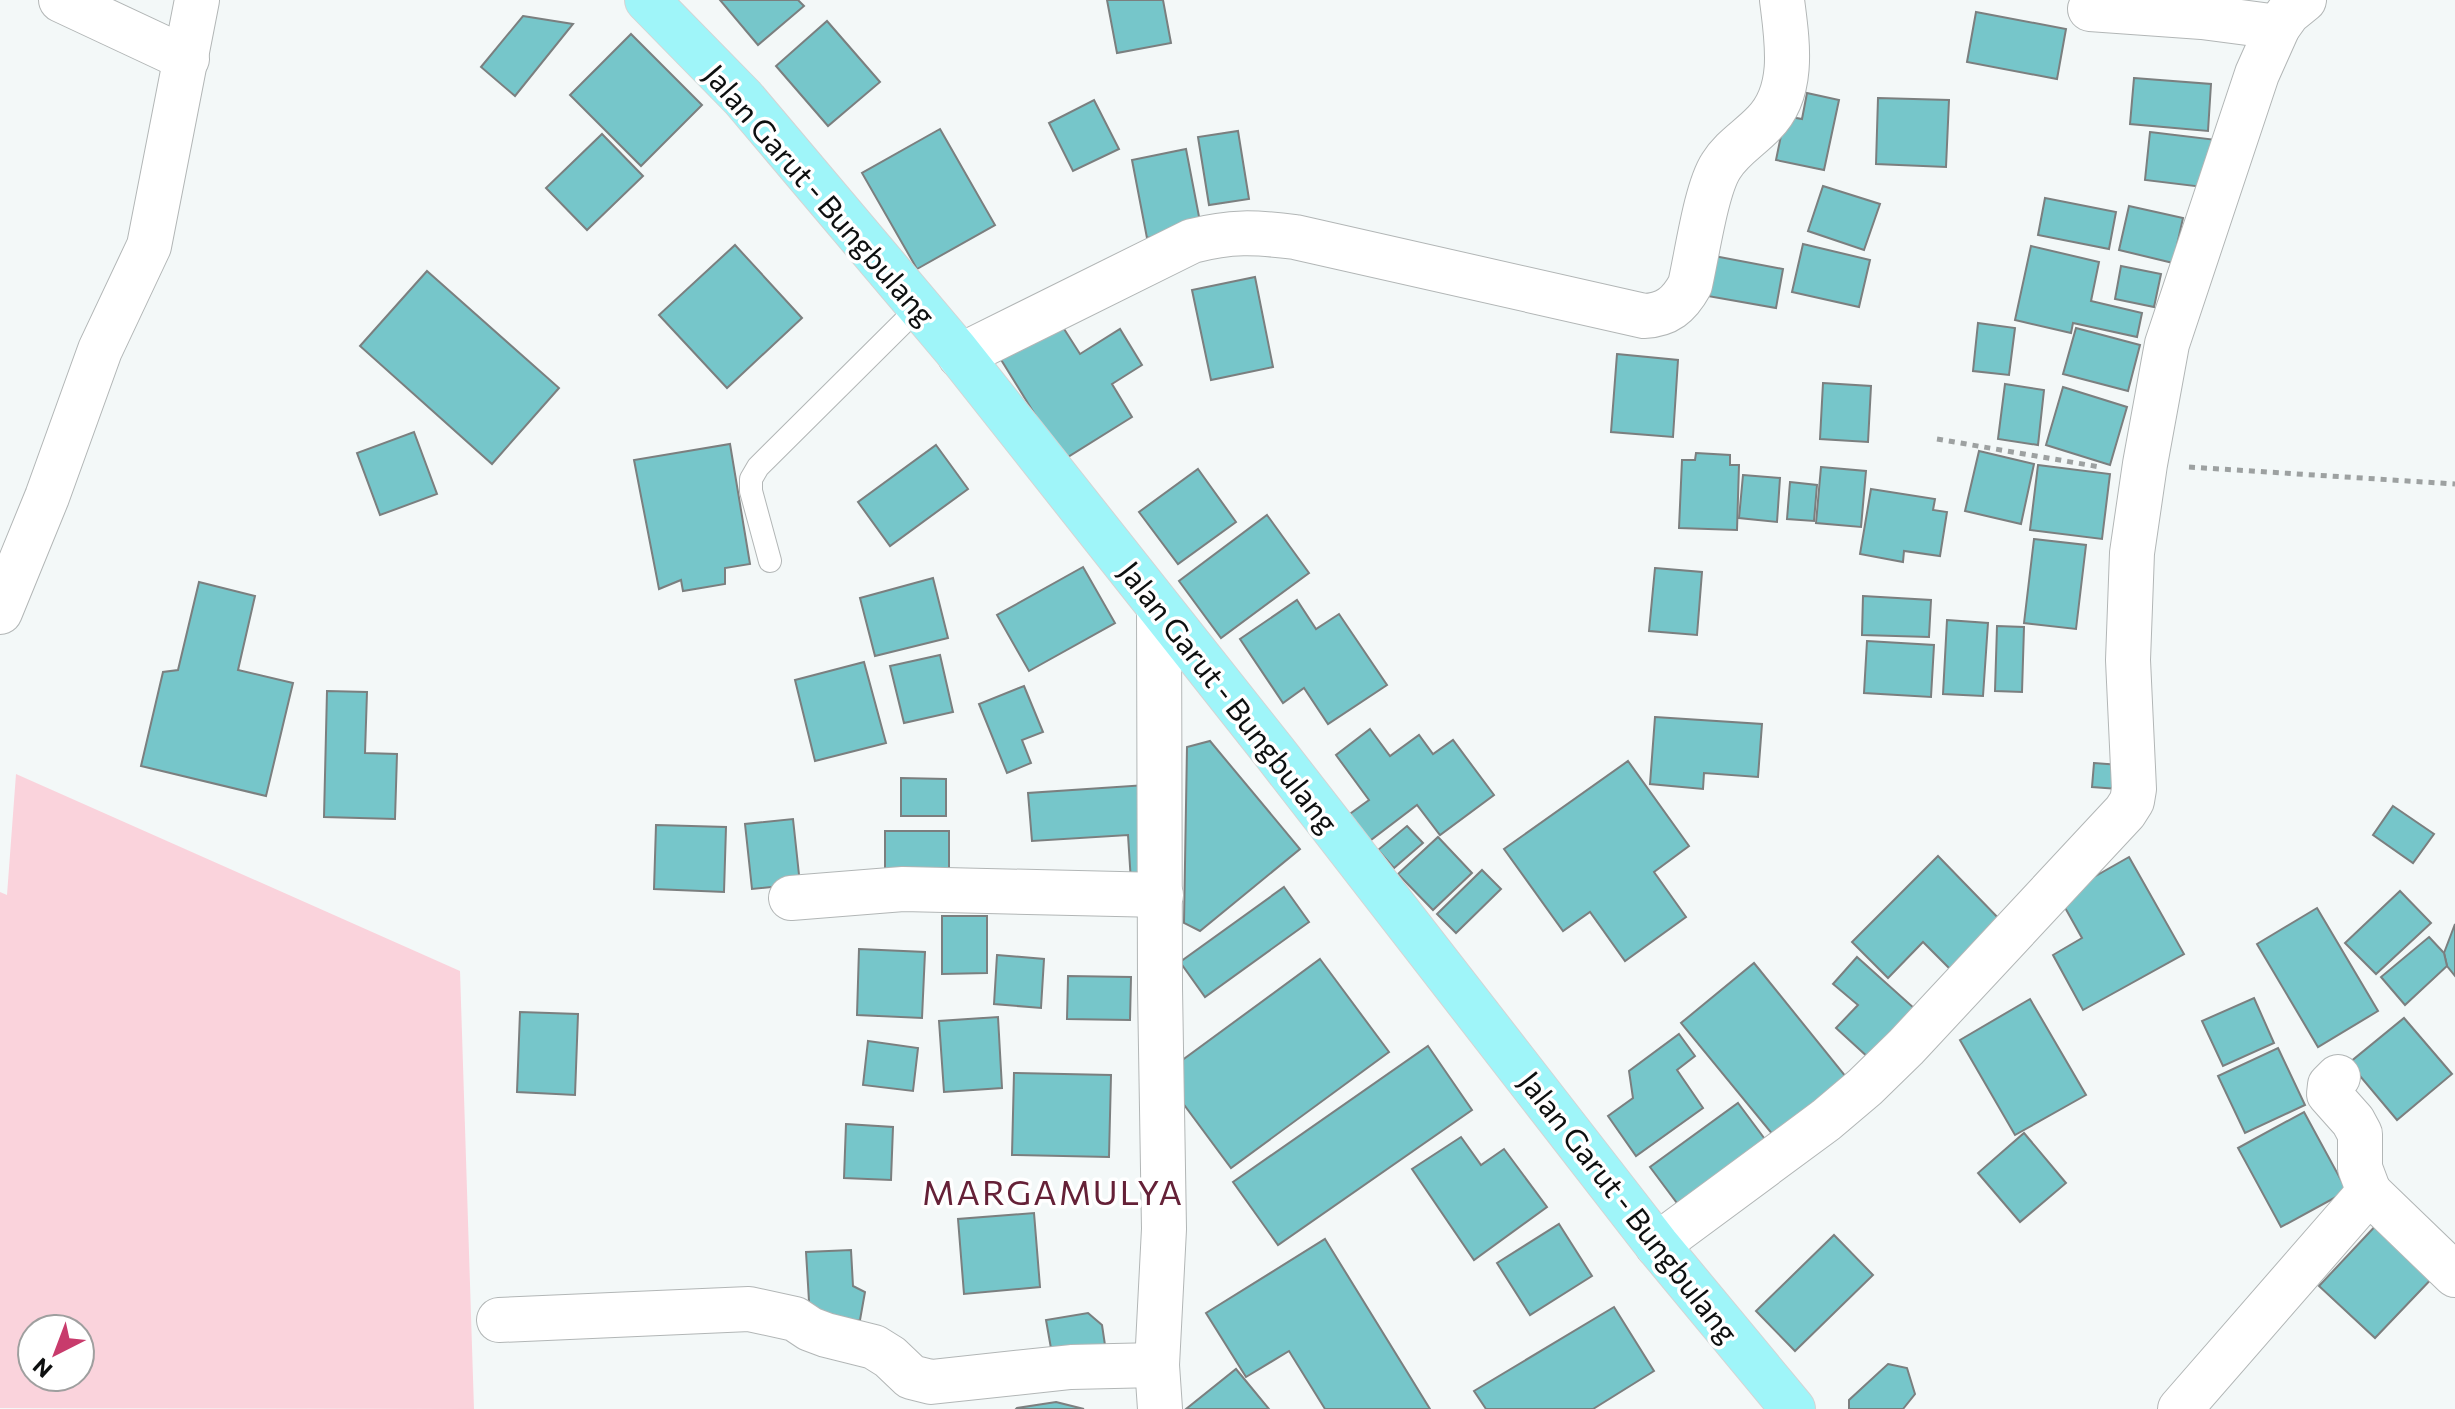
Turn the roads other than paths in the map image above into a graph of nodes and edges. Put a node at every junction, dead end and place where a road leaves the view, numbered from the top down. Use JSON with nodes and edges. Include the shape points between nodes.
{"nodes":[{"id":1,"x":61,"y":0,"type":"edge"},
{"id":2,"x":197,"y":0,"type":"edge"},
{"id":3,"x":647,"y":0,"type":"edge"},
{"id":4,"x":1782,"y":0,"type":"edge"},
{"id":5,"x":2090,"y":9,"type":"dead end"},
{"id":6,"x":2291,"y":14,"type":"edge"},
{"id":7,"x":187,"y":59,"type":"junction"},
{"id":8,"x":919,"y":307,"type":"junction"},
{"id":9,"x":960,"y":356,"type":"junction"},
{"id":10,"x":770,"y":561,"type":"dead end"},
{"id":11,"x":1159,"y":608,"type":"junction"},
{"id":12,"x":0,"y":612,"type":"edge"},
{"id":13,"x":1161,"y":895,"type":"junction"},
{"id":14,"x":791,"y":898,"type":"dead end"},
{"id":15,"x":2338,"y":1077,"type":"dead end"},
{"id":16,"x":2369,"y":1192,"type":"junction"},
{"id":17,"x":1657,"y":1245,"type":"junction"},
{"id":18,"x":2455,"y":1275,"type":"edge"},
{"id":19,"x":499,"y":1320,"type":"dead end"},
{"id":20,"x":1157,"y":1365,"type":"junction"},
{"id":21,"x":1160,"y":1409,"type":"edge"},
{"id":22,"x":1793,"y":1409,"type":"edge"},
{"id":23,"x":2180,"y":1409,"type":"edge"}],
"edges":[{"from":1,"to":7,"type":"street"},
{"from":2,"to":7,"type":"street"},
{"from":3,"to":8,"type":"main road","name":"Jalan Garut - Bungbulang","via":[[743,98]]},
{"from":4,"to":9,"type":"street","via":[[1787,44],[1779,101],[1772,115],[1719,168],[1690,285],[1668,311],[1644,316],[1295,237],[1224,233],[1192,241]]},
{"from":5,"to":6,"type":"street","via":[[2202,17]]},
{"from":6,"to":17,"type":"street","via":[[2257,74],[2167,344],[2132,553],[2132,801],[1865,1087]]},
{"from":7,"to":12,"type":"street","via":[[149,246],[100,350]]},
{"from":8,"to":9,"type":"main road","name":"Jalan Garut - Bungbulang"},
{"from":8,"to":10,"type":"lane","via":[[758,467],[751,491]]},
{"from":9,"to":11,"type":"main road","name":"Jalan Garut - Bungbulang"},
{"from":11,"to":13,"type":"street"},
{"from":11,"to":17,"type":"main road","name":"Jalan Garut - Bungbulang"},
{"from":13,"to":14,"type":"street","via":[[903,889]]},
{"from":13,"to":20,"type":"street","via":[[1164,1229]]},
{"from":15,"to":16,"type":"street","via":[[2329,1094],[2360,1134],[2360,1168]]},
{"from":16,"to":18,"type":"street"},
{"from":16,"to":23,"type":"street"},
{"from":17,"to":22,"type":"main road","name":"Jalan Garut - Bungbulang"},
{"from":19,"to":20,"type":"street","via":[[749,1309],[874,1347],[911,1377],[931,1382],[1071,1367]]},
{"from":20,"to":21,"type":"street"}]}
